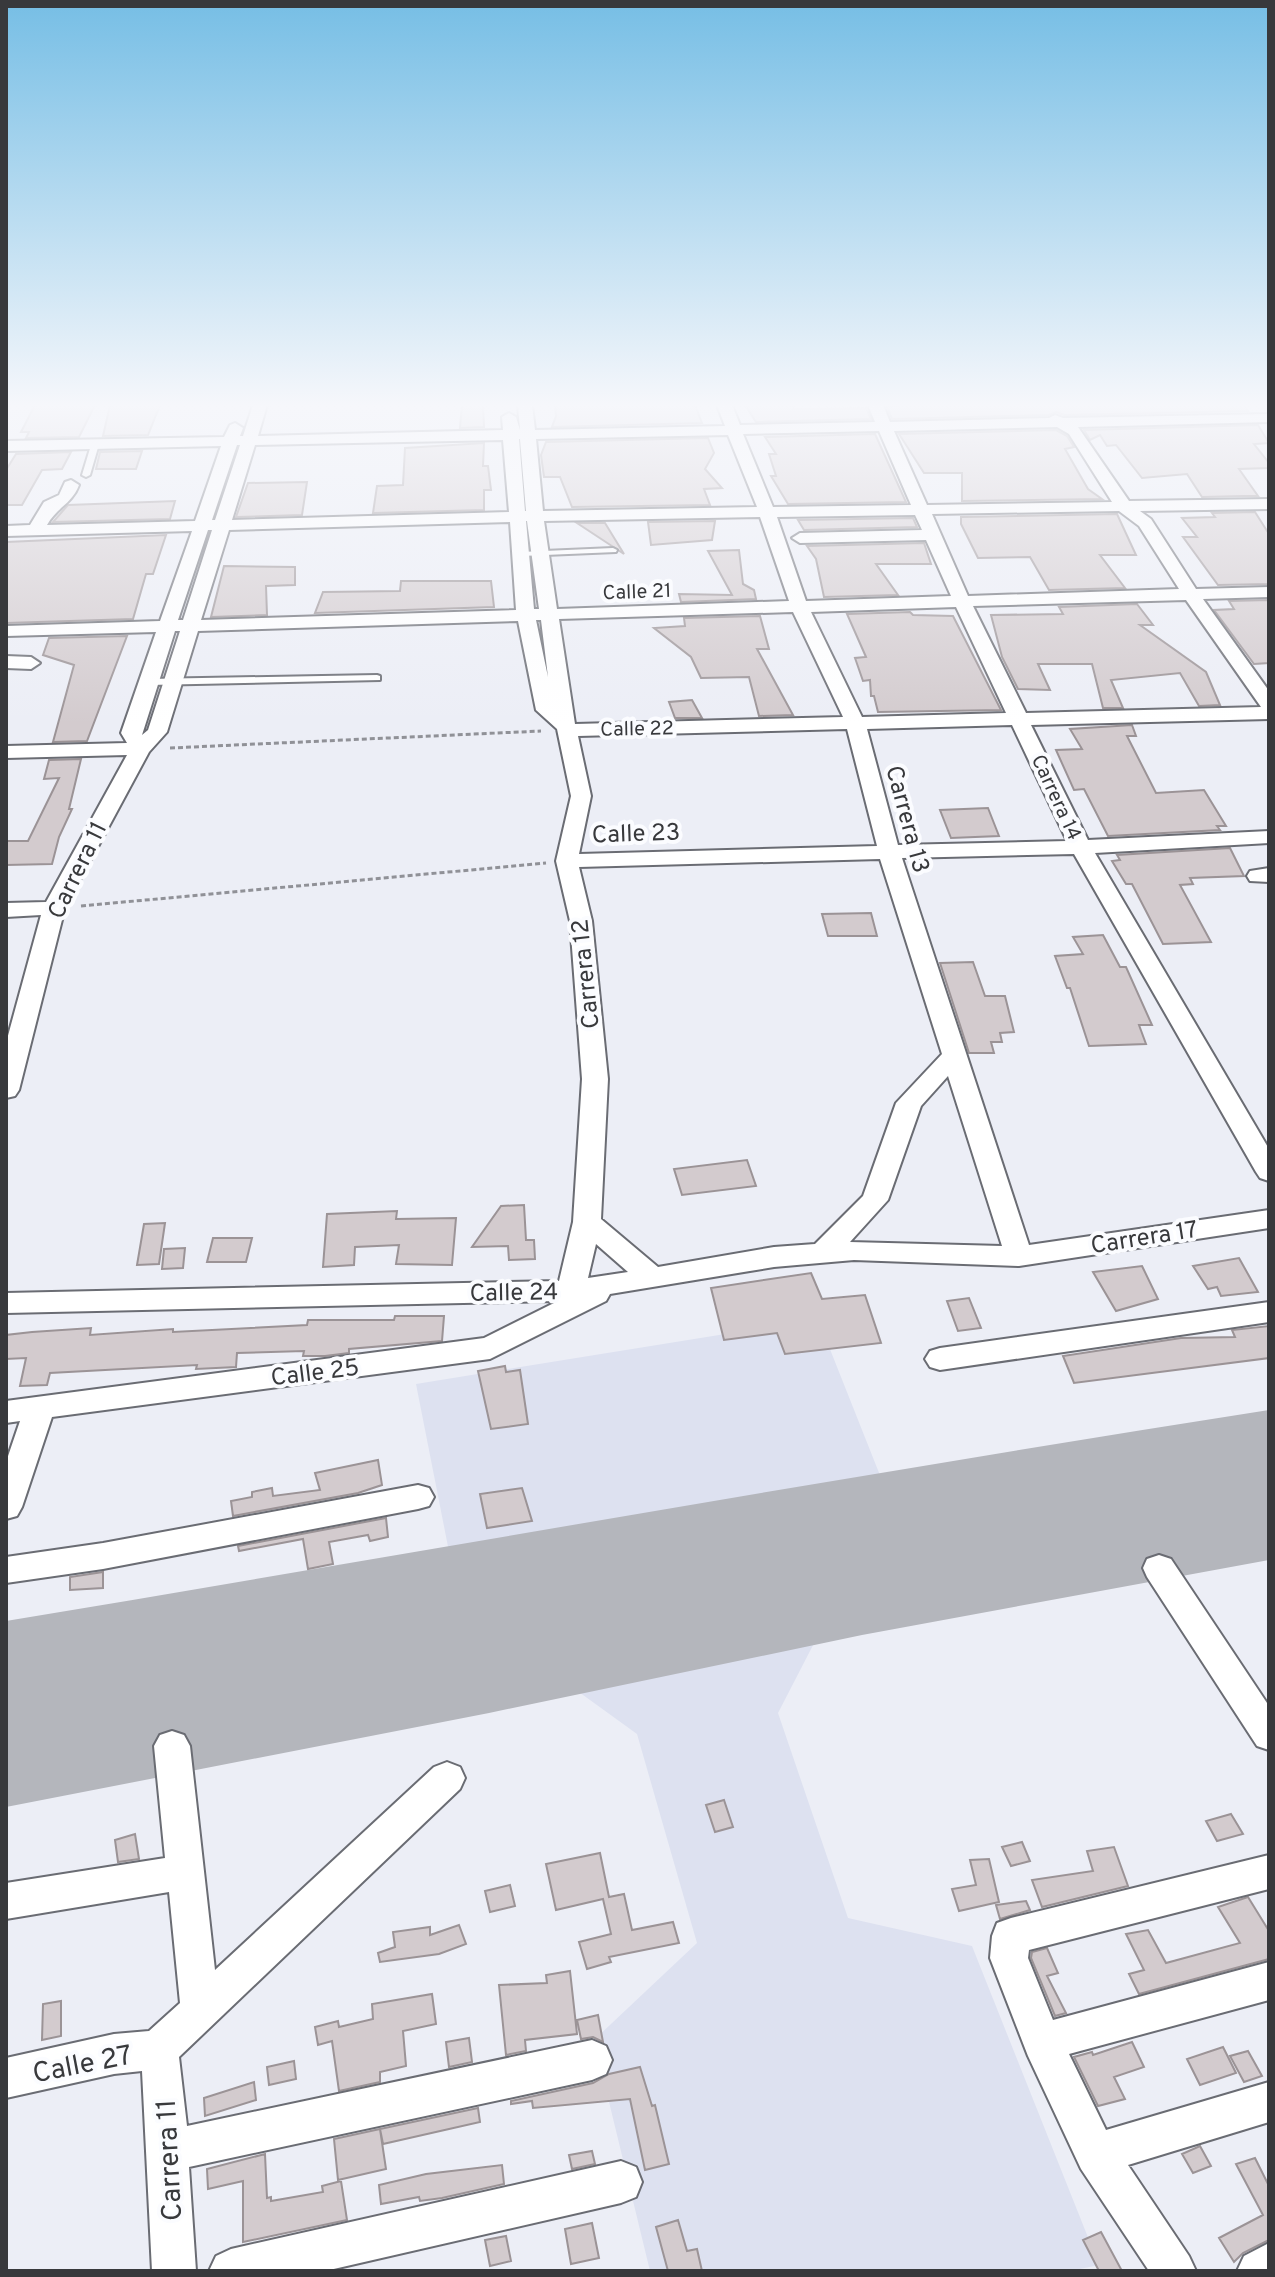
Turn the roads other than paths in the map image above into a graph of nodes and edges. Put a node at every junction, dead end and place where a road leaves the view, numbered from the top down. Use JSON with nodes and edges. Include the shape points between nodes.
{"nodes":[{"id":1,"x":46,"y":511,"type":"edge"},
{"id":2,"x":206,"y":511,"type":"edge"},
{"id":3,"x":227,"y":511,"type":"edge"},
{"id":4,"x":525,"y":511,"type":"edge"},
{"id":5,"x":526,"y":511,"type":"edge"},
{"id":6,"x":857,"y":511,"type":"edge"},
{"id":7,"x":923,"y":511,"type":"edge"},
{"id":8,"x":1124,"y":511,"type":"edge"},
{"id":9,"x":767,"y":513,"type":"junction"},
{"id":10,"x":526,"y":516,"type":"junction"},
{"id":11,"x":201,"y":527,"type":"junction"},
{"id":12,"x":222,"y":527,"type":"junction"},
{"id":13,"x":36,"y":530,"type":"junction"},
{"id":14,"x":6,"y":531,"type":"edge"},
{"id":15,"x":932,"y":535,"type":"junction"},
{"id":16,"x":800,"y":538,"type":"dead end"},
{"id":17,"x":613,"y":550,"type":"dead end"},
{"id":18,"x":542,"y":553,"type":"junction"},
{"id":19,"x":521,"y":554,"type":"junction"},
{"id":20,"x":1269,"y":592,"type":"edge"},
{"id":21,"x":1183,"y":596,"type":"junction"},
{"id":22,"x":963,"y":604,"type":"junction"},
{"id":23,"x":799,"y":606,"type":"junction"},
{"id":24,"x":552,"y":616,"type":"junction"},
{"id":25,"x":526,"y":617,"type":"junction"},
{"id":26,"x":191,"y":626,"type":"junction"},
{"id":27,"x":167,"y":627,"type":"junction"},
{"id":28,"x":6,"y":631,"type":"edge"},
{"id":29,"x":6,"y":662,"type":"edge"},
{"id":30,"x":31,"y":663,"type":"dead end"},
{"id":31,"x":377,"y":678,"type":"dead end"},
{"id":32,"x":148,"y":682,"type":"junction"},
{"id":33,"x":173,"y":682,"type":"junction"},
{"id":34,"x":1265,"y":714,"type":"edge"},
{"id":35,"x":1021,"y":720,"type":"junction"},
{"id":36,"x":856,"y":724,"type":"junction"},
{"id":37,"x":566,"y":730,"type":"junction"},
{"id":38,"x":140,"y":749,"type":"junction"},
{"id":39,"x":6,"y":752,"type":"edge"},
{"id":40,"x":1269,"y":837,"type":"edge"},
{"id":41,"x":1081,"y":847,"type":"junction"},
{"id":42,"x":889,"y":852,"type":"junction"},
{"id":43,"x":567,"y":861,"type":"junction"},
{"id":44,"x":54,"y":908,"type":"junction"},
{"id":45,"x":6,"y":910,"type":"edge"},
{"id":46,"x":954,"y":1055,"type":"junction"},
{"id":47,"x":6,"y":1090,"type":"edge"},
{"id":48,"x":1269,"y":1172,"type":"edge"},
{"id":49,"x":1269,"y":1219,"type":"edge"},
{"id":50,"x":587,"y":1222,"type":"junction"},
{"id":51,"x":822,"y":1254,"type":"junction"},
{"id":52,"x":1019,"y":1256,"type":"junction"},
{"id":53,"x":654,"y":1279,"type":"junction"},
{"id":54,"x":610,"y":1287,"type":"junction"},
{"id":55,"x":571,"y":1291,"type":"junction"},
{"id":56,"x":6,"y":1303,"type":"edge"},
{"id":57,"x":1269,"y":1312,"type":"edge"},
{"id":58,"x":940,"y":1359,"type":"dead end"},
{"id":59,"x":40,"y":1408,"type":"junction"},
{"id":60,"x":6,"y":1412,"type":"edge"},
{"id":61,"x":418,"y":1497,"type":"dead end"},
{"id":62,"x":6,"y":1507,"type":"edge"},
{"id":63,"x":1159,"y":1568,"type":"dead end"},
{"id":64,"x":6,"y":1570,"type":"edge"},
{"id":65,"x":1269,"y":1735,"type":"edge"},
{"id":66,"x":172,"y":1746,"type":"dead end"},
{"id":67,"x":447,"y":1778,"type":"dead end"},
{"id":68,"x":185,"y":1872,"type":"junction"},
{"id":69,"x":1269,"y":1872,"type":"edge"},
{"id":70,"x":6,"y":1901,"type":"edge"},
{"id":71,"x":1269,"y":1981,"type":"edge"},
{"id":72,"x":200,"y":2011,"type":"junction"},
{"id":73,"x":1042,"y":2042,"type":"junction"},
{"id":74,"x":158,"y":2050,"type":"junction"},
{"id":75,"x":592,"y":2060,"type":"dead end"},
{"id":76,"x":6,"y":2078,"type":"edge"},
{"id":77,"x":1269,"y":2102,"type":"edge"},
{"id":78,"x":168,"y":2151,"type":"junction"},
{"id":79,"x":1096,"y":2154,"type":"junction"},
{"id":80,"x":621,"y":2182,"type":"dead end"},
{"id":81,"x":1269,"y":2265,"type":"edge"},
{"id":82,"x":174,"y":2271,"type":"edge"},
{"id":83,"x":231,"y":2271,"type":"edge"},
{"id":84,"x":1174,"y":2271,"type":"edge"},
{"id":85,"x":1259,"y":2271,"type":"edge"}],
"edges":[{"from":1,"to":13,"type":"street"},
{"from":2,"to":11,"type":"street"},
{"from":3,"to":12,"type":"street","name":"Carrera 11"},
{"from":4,"to":10,"type":"street","name":"Carrera 12"},
{"from":5,"to":10,"type":"street","name":"Carrera 12"},
{"from":6,"to":9,"type":"street"},
{"from":7,"to":15,"type":"street","name":"Carrera 14"},
{"from":8,"to":21,"type":"street","via":[[1124,524]]},
{"from":9,"to":10,"type":"street"},
{"from":9,"to":23,"type":"street","name":"Carrera 13"},
{"from":10,"to":12,"type":"street"},
{"from":10,"to":18,"type":"street","name":"Carrera 12"},
{"from":10,"to":19,"type":"street","name":"Carrera 12"},
{"from":11,"to":12,"type":"street"},
{"from":11,"to":13,"type":"street"},
{"from":11,"to":27,"type":"street"},
{"from":12,"to":26,"type":"street","name":"Carrera 11"},
{"from":13,"to":14,"type":"street"},
{"from":15,"to":16,"type":"street"},
{"from":15,"to":22,"type":"street","name":"Carrera 14"},
{"from":17,"to":18,"type":"lane"},
{"from":18,"to":19,"type":"lane"},
{"from":18,"to":24,"type":"street","name":"Carrera 12"},
{"from":19,"to":25,"type":"street","name":"Carrera 12"},
{"from":20,"to":21,"type":"street","name":"Calle 21"},
{"from":21,"to":22,"type":"street","name":"Calle 21"},
{"from":21,"to":34,"type":"street"},
{"from":22,"to":23,"type":"street","name":"Calle 21"},
{"from":22,"to":35,"type":"street","name":"Carrera 14"},
{"from":23,"to":24,"type":"street","name":"Calle 21"},
{"from":23,"to":36,"type":"street","name":"Carrera 13"},
{"from":24,"to":25,"type":"street","name":"Calle 21"},
{"from":24,"to":37,"type":"street","name":"Carrera 12"},
{"from":25,"to":26,"type":"street","name":"Calle 21"},
{"from":25,"to":37,"type":"street","name":"Carrera 12","via":[[546,710]]},
{"from":26,"to":27,"type":"street","name":"Calle 21"},
{"from":26,"to":33,"type":"street","name":"Carrera 11"},
{"from":27,"to":28,"type":"street","name":"Calle 21"},
{"from":27,"to":32,"type":"street"},
{"from":29,"to":30,"type":"street"},
{"from":31,"to":33,"type":"lane"},
{"from":32,"to":33,"type":"lane"},
{"from":32,"to":38,"type":"street","via":[[131,733]]},
{"from":33,"to":38,"type":"street","name":"Carrera 11","via":[[157,732]]},
{"from":34,"to":35,"type":"street","name":"Calle 22"},
{"from":35,"to":36,"type":"street","name":"Calle 22"},
{"from":35,"to":41,"type":"street","name":"Carrera 14"},
{"from":36,"to":37,"type":"street","name":"Calle 22"},
{"from":36,"to":42,"type":"street","name":"Carrera 13"},
{"from":37,"to":43,"type":"street","name":"Carrera 12","via":[[581,796]]},
{"from":38,"to":39,"type":"street"},
{"from":38,"to":44,"type":"street","name":"Carrera 11"},
{"from":40,"to":41,"type":"street","name":"Calle 23"},
{"from":41,"to":42,"type":"street","name":"Calle 23"},
{"from":41,"to":48,"type":"street","name":"Carrera 14"},
{"from":42,"to":43,"type":"street","name":"Calle 23"},
{"from":42,"to":46,"type":"street","name":"Carrera 13"},
{"from":43,"to":50,"type":"street","name":"Carrera 12","via":[[581,921],[595,1079]]},
{"from":44,"to":45,"type":"street"},
{"from":44,"to":47,"type":"street","name":"Carrera 11"},
{"from":46,"to":51,"type":"street","via":[[909,1103],[875,1200]]},
{"from":46,"to":52,"type":"street","name":"Carrera 13"},
{"from":49,"to":52,"type":"street","name":"Carrera 17"},
{"from":50,"to":53,"type":"street"},
{"from":50,"to":55,"type":"street","name":"Carrera 12"},
{"from":51,"to":52,"type":"street","name":"Calle 24"},
{"from":51,"to":53,"type":"street","name":"Calle 24","via":[[774,1257]]},
{"from":53,"to":54,"type":"street","name":"Calle 24"},
{"from":54,"to":55,"type":"street","name":"Calle 24"},
{"from":54,"to":59,"type":"street","name":"Calle 25","via":[[490,1348]]},
{"from":55,"to":56,"type":"street","name":"Calle 24"},
{"from":57,"to":58,"type":"street"},
{"from":59,"to":60,"type":"street","name":"Calle 25"},
{"from":59,"to":62,"type":"street"},
{"from":61,"to":64,"type":"street"},
{"from":63,"to":65,"type":"street"},
{"from":66,"to":68,"type":"street"},
{"from":67,"to":72,"type":"street"},
{"from":68,"to":70,"type":"street"},
{"from":68,"to":72,"type":"street"},
{"from":69,"to":73,"type":"street","via":[[1011,1936],[1009,1958]]},
{"from":71,"to":73,"type":"street"},
{"from":72,"to":74,"type":"street"},
{"from":73,"to":79,"type":"street"},
{"from":74,"to":76,"type":"street","name":"Calle 27","via":[[114,2054]]},
{"from":74,"to":78,"type":"street","name":"Carrera 11"},
{"from":75,"to":78,"type":"street"},
{"from":77,"to":79,"type":"street"},
{"from":78,"to":82,"type":"street","name":"Carrera 11"},
{"from":79,"to":84,"type":"street"},
{"from":80,"to":83,"type":"street"},
{"from":81,"to":85,"type":"street"}]}
